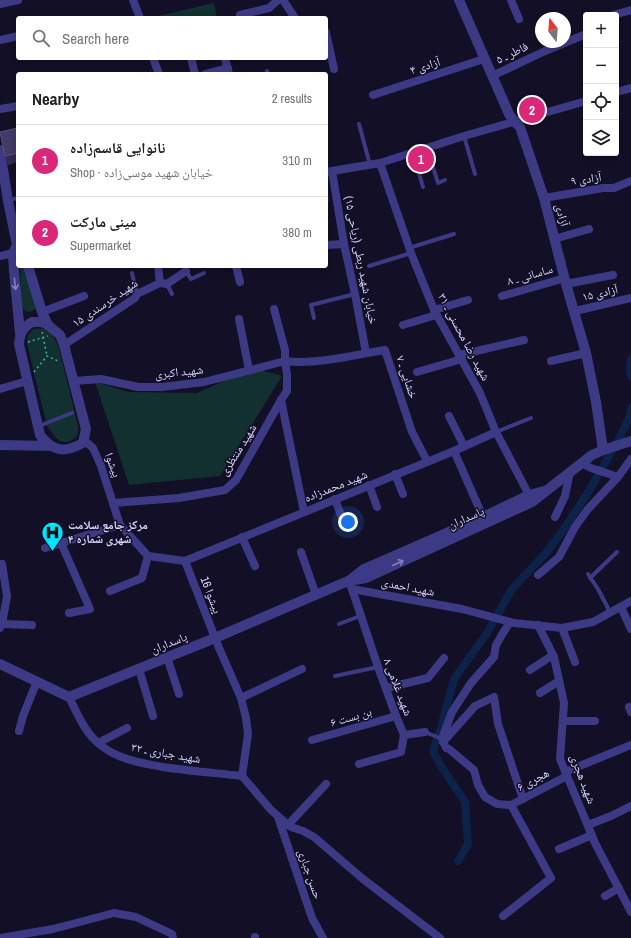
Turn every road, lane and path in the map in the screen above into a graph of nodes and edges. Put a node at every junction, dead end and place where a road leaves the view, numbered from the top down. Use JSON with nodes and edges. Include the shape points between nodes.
{"nodes":[{"id":1,"x":18,"y":0,"type":"edge"},
{"id":2,"x":133,"y":0,"type":"edge"},
{"id":3,"x":278,"y":0,"type":"edge"},
{"id":4,"x":283,"y":0,"type":"edge"},
{"id":5,"x":459,"y":0,"type":"edge"},
{"id":6,"x":511,"y":0,"type":"edge"},
{"id":7,"x":0,"y":4,"type":"edge"},
{"id":8,"x":631,"y":10,"type":"edge"},
{"id":9,"x":619,"y":14,"type":"edge"},
{"id":10,"x":240,"y":15,"type":"dead end"},
{"id":11,"x":139,"y":16,"type":"edge"},
{"id":12,"x":294,"y":16,"type":"edge"},
{"id":13,"x":519,"y":19,"type":"dead end"},
{"id":14,"x":583,"y":35,"type":"edge"},
{"id":15,"x":16,"y":36,"type":"edge"},
{"id":16,"x":0,"y":40,"type":"edge"},
{"id":17,"x":328,"y":41,"type":"edge"},
{"id":18,"x":154,"y":60,"type":"edge"},
{"id":19,"x":192,"y":60,"type":"edge"},
{"id":20,"x":225,"y":60,"type":"edge"},
{"id":21,"x":484,"y":60,"type":"junction"},
{"id":22,"x":334,"y":69,"type":"dead end"},
{"id":23,"x":228,"y":71,"type":"edge"},
{"id":24,"x":158,"y":72,"type":"edge"},
{"id":25,"x":194,"y":72,"type":"edge"},
{"id":26,"x":492,"y":76,"type":"junction"},
{"id":27,"x":631,"y":88,"type":"edge"},
{"id":28,"x":619,"y":91,"type":"edge"},
{"id":29,"x":373,"y":95,"type":"dead end"},
{"id":30,"x":583,"y":102,"type":"edge"},
{"id":31,"x":16,"y":106,"type":"edge"},
{"id":32,"x":0,"y":109,"type":"edge"},
{"id":33,"x":514,"y":121,"type":"junction"},
{"id":34,"x":359,"y":124,"type":"dead end"},
{"id":35,"x":464,"y":136,"type":"junction"},
{"id":36,"x":427,"y":147,"type":"junction"},
{"id":37,"x":0,"y":150,"type":"edge"},
{"id":38,"x":413,"y":152,"type":"junction"},
{"id":39,"x":380,"y":163,"type":"junction"},
{"id":40,"x":370,"y":165,"type":"junction"},
{"id":41,"x":328,"y":170,"type":"edge"},
{"id":42,"x":475,"y":174,"type":"dead end"},
{"id":43,"x":445,"y":180,"type":"dead end"},
{"id":44,"x":631,"y":181,"type":"edge"},
{"id":45,"x":424,"y":187,"type":"dead end"},
{"id":46,"x":16,"y":198,"type":"edge"},
{"id":47,"x":544,"y":198,"type":"junction"},
{"id":48,"x":8,"y":200,"type":"junction"},
{"id":49,"x":590,"y":229,"type":"dead end"},
{"id":50,"x":454,"y":234,"type":"dead end"},
{"id":51,"x":554,"y":239,"type":"junction"},
{"id":52,"x":344,"y":244,"type":"junction"},
{"id":53,"x":328,"y":245,"type":"edge"},
{"id":54,"x":16,"y":249,"type":"edge"},
{"id":55,"x":410,"y":250,"type":"junction"},
{"id":56,"x":0,"y":256,"type":"edge"},
{"id":57,"x":369,"y":266,"type":"dead end"},
{"id":58,"x":29,"y":268,"type":"edge"},
{"id":59,"x":159,"y":268,"type":"edge"},
{"id":60,"x":236,"y":268,"type":"edge"},
{"id":61,"x":186,"y":271,"type":"joint"},
{"id":62,"x":132,"y":272,"type":"dead end"},
{"id":63,"x":204,"y":273,"type":"dead end"},
{"id":64,"x":613,"y":275,"type":"dead end"},
{"id":65,"x":566,"y":281,"type":"junction"},
{"id":66,"x":240,"y":282,"type":"dead end"},
{"id":67,"x":163,"y":283,"type":"junction"},
{"id":68,"x":137,"y":294,"type":"junction"},
{"id":69,"x":172,"y":294,"type":"dead end"},
{"id":70,"x":355,"y":294,"type":"junction"},
{"id":71,"x":84,"y":296,"type":"dead end"},
{"id":72,"x":502,"y":296,"type":"dead end"},
{"id":73,"x":631,"y":298,"type":"edge"},
{"id":74,"x":468,"y":300,"type":"dead end"},
{"id":75,"x":274,"y":309,"type":"dead end"},
{"id":76,"x":575,"y":311,"type":"junction"},
{"id":77,"x":42,"y":312,"type":"junction"},
{"id":78,"x":435,"y":313,"type":"junction"},
{"id":79,"x":314,"y":318,"type":"dead end"},
{"id":80,"x":239,"y":319,"type":"dead end"},
{"id":81,"x":43,"y":323,"type":"junction"},
{"id":82,"x":403,"y":325,"type":"dead end"},
{"id":83,"x":20,"y":333,"type":"junction"},
{"id":84,"x":58,"y":334,"type":"junction"},
{"id":85,"x":43,"y":337,"type":"junction"},
{"id":86,"x":524,"y":340,"type":"dead end"},
{"id":87,"x":19,"y":344,"type":"junction"},
{"id":88,"x":64,"y":345,"type":"junction"},
{"id":89,"x":366,"y":353,"type":"junction"},
{"id":90,"x":586,"y":353,"type":"junction"},
{"id":91,"x":47,"y":356,"type":"junction"},
{"id":92,"x":460,"y":357,"type":"junction"},
{"id":93,"x":551,"y":361,"type":"dead end"},
{"id":94,"x":285,"y":362,"type":"junction"},
{"id":95,"x":70,"y":367,"type":"junction"},
{"id":96,"x":249,"y":370,"type":"junction"},
{"id":97,"x":417,"y":372,"type":"dead end"},
{"id":98,"x":27,"y":381,"type":"junction"},
{"id":99,"x":74,"y":381,"type":"junction"},
{"id":100,"x":0,"y":389,"type":"edge"},
{"id":101,"x":281,"y":400,"type":"junction"},
{"id":102,"x":72,"y":412,"type":"dead end"},
{"id":103,"x":449,"y":416,"type":"dead end"},
{"id":104,"x":531,"y":418,"type":"dead end"},
{"id":105,"x":38,"y":426,"type":"junction"},
{"id":106,"x":496,"y":432,"type":"junction"},
{"id":107,"x":84,"y":440,"type":"junction"},
{"id":108,"x":631,"y":441,"type":"edge"},
{"id":109,"x":0,"y":445,"type":"edge"},
{"id":110,"x":51,"y":446,"type":"junction"},
{"id":111,"x":464,"y":446,"type":"junction"},
{"id":112,"x":606,"y":450,"type":"junction"},
{"id":113,"x":454,"y":451,"type":"junction"},
{"id":114,"x":631,"y":458,"type":"edge"},
{"id":115,"x":427,"y":461,"type":"junction"},
{"id":116,"x":581,"y":463,"type":"junction"},
{"id":117,"x":570,"y":472,"type":"junction"},
{"id":118,"x":395,"y":474,"type":"junction"},
{"id":119,"x":618,"y":477,"type":"junction"},
{"id":120,"x":369,"y":485,"type":"junction"},
{"id":121,"x":546,"y":490,"type":"junction"},
{"id":122,"x":403,"y":494,"type":"dead end"},
{"id":123,"x":529,"y":495,"type":"junction"},
{"id":124,"x":335,"y":499,"type":"junction"},
{"id":125,"x":113,"y":503,"type":"junction"},
{"id":126,"x":377,"y":507,"type":"dead end"},
{"id":127,"x":304,"y":512,"type":"junction"},
{"id":128,"x":483,"y":516,"type":"junction"},
{"id":129,"x":555,"y":517,"type":"dead end"},
{"id":130,"x":343,"y":520,"type":"dead end"},
{"id":131,"x":120,"y":525,"type":"junction"},
{"id":132,"x":242,"y":537,"type":"junction"},
{"id":133,"x":61,"y":543,"type":"junction"},
{"id":134,"x":45,"y":548,"type":"dead end"},
{"id":135,"x":301,"y":552,"type":"dead end"},
{"id":136,"x":617,"y":552,"type":"dead end"},
{"id":137,"x":148,"y":556,"type":"junction"},
{"id":138,"x":185,"y":561,"type":"junction"},
{"id":139,"x":2,"y":564,"type":"dead end"},
{"id":140,"x":255,"y":566,"type":"dead end"},
{"id":141,"x":538,"y":576,"type":"dead end"},
{"id":142,"x":350,"y":585,"type":"junction"},
{"id":143,"x":110,"y":591,"type":"dead end"},
{"id":144,"x":316,"y":595,"type":"junction"},
{"id":145,"x":631,"y":602,"type":"edge"},
{"id":146,"x":621,"y":607,"type":"junction"},
{"id":147,"x":610,"y":613,"type":"junction"},
{"id":148,"x":69,"y":614,"type":"dead end"},
{"id":149,"x":360,"y":616,"type":"junction"},
{"id":150,"x":508,"y":621,"type":"junction"},
{"id":151,"x":339,"y":624,"type":"dead end"},
{"id":152,"x":538,"y":625,"type":"junction"},
{"id":153,"x":1,"y":626,"type":"edge"},
{"id":154,"x":32,"y":626,"type":"dead end"},
{"id":155,"x":562,"y":628,"type":"junction"},
{"id":156,"x":631,"y":629,"type":"edge"},
{"id":157,"x":215,"y":638,"type":"junction"},
{"id":158,"x":554,"y":655,"type":"junction"},
{"id":159,"x":167,"y":657,"type":"junction"},
{"id":160,"x":444,"y":658,"type":"dead end"},
{"id":161,"x":575,"y":662,"type":"dead end"},
{"id":162,"x":0,"y":664,"type":"edge"},
{"id":163,"x":378,"y":667,"type":"junction"},
{"id":164,"x":139,"y":669,"type":"junction"},
{"id":165,"x":302,"y":669,"type":"dead end"},
{"id":166,"x":530,"y":670,"type":"dead end"},
{"id":167,"x":335,"y":676,"type":"dead end"},
{"id":168,"x":36,"y":681,"type":"junction"},
{"id":169,"x":560,"y":681,"type":"junction"},
{"id":170,"x":386,"y":688,"type":"junction"},
{"id":171,"x":540,"y":693,"type":"dead end"},
{"id":172,"x":179,"y":694,"type":"dead end"},
{"id":173,"x":69,"y":697,"type":"junction"},
{"id":174,"x":242,"y":698,"type":"junction"},
{"id":175,"x":153,"y":716,"type":"dead end"},
{"id":176,"x":396,"y":716,"type":"junction"},
{"id":177,"x":563,"y":720,"type":"junction"},
{"id":178,"x":595,"y":721,"type":"dead end"},
{"id":179,"x":127,"y":728,"type":"dead end"},
{"id":180,"x":19,"y":731,"type":"dead end"},
{"id":181,"x":425,"y":732,"type":"joint"},
{"id":182,"x":404,"y":735,"type":"junction"},
{"id":183,"x":312,"y":740,"type":"dead end"},
{"id":184,"x":443,"y":741,"type":"junction"},
{"id":185,"x":98,"y":743,"type":"junction"},
{"id":186,"x":631,"y":745,"type":"edge"},
{"id":187,"x":358,"y":764,"type":"dead end"},
{"id":188,"x":566,"y":774,"type":"junction"},
{"id":189,"x":242,"y":776,"type":"junction"},
{"id":190,"x":326,"y":784,"type":"dead end"},
{"id":191,"x":523,"y":799,"type":"junction"},
{"id":192,"x":511,"y":805,"type":"junction"},
{"id":193,"x":631,"y":806,"type":"edge"},
{"id":194,"x":278,"y":816,"type":"junction"},
{"id":195,"x":288,"y":824,"type":"junction"},
{"id":196,"x":588,"y":825,"type":"junction"},
{"id":197,"x":592,"y":835,"type":"junction"},
{"id":198,"x":559,"y":849,"type":"dead end"},
{"id":199,"x":619,"y":888,"type":"junction"},
{"id":200,"x":605,"y":896,"type":"dead end"},
{"id":201,"x":630,"y":910,"type":"edge"},
{"id":202,"x":503,"y":916,"type":"dead end"},
{"id":203,"x":0,"y":938,"type":"edge"},
{"id":204,"x":173,"y":938,"type":"edge"},
{"id":205,"x":322,"y":938,"type":"edge"},
{"id":206,"x":440,"y":938,"type":"edge"}],
"edges":[{"from":1,"to":7,"type":"street"},
{"from":2,"to":11,"type":"street"},
{"from":3,"to":10,"type":"street","via":[[269,8]]},
{"from":4,"to":12,"type":"street"},
{"from":5,"to":21,"type":"street","name":"آزادی"},
{"from":6,"to":13,"type":"street"},
{"from":8,"to":9,"type":"street"},
{"from":14,"to":26,"type":"street","name":"فاطر ـ ۵"},
{"from":15,"to":16,"type":"street"},
{"from":17,"to":22,"type":"street"},
{"from":18,"to":24,"type":"street"},
{"from":19,"to":25,"type":"street"},
{"from":20,"to":23,"type":"street"},
{"from":21,"to":26,"type":"street","name":"آزادی"},
{"from":21,"to":29,"type":"street","name":"آزادی ۴"},
{"from":26,"to":33,"type":"street","name":"آزادی"},
{"from":27,"to":28,"type":"street"},
{"from":30,"to":33,"type":"street"},
{"from":31,"to":32,"type":"street"},
{"from":33,"to":35,"type":"street"},
{"from":33,"to":47,"type":"street","name":"آزادی","via":[[520,127]]},
{"from":34,"to":40,"type":"lane"},
{"from":35,"to":36,"type":"street"},
{"from":35,"to":42,"type":"lane"},
{"from":36,"to":38,"type":"street"},
{"from":36,"to":43,"type":"lane","via":[[438,182]]},
{"from":37,"to":48,"type":"street"},
{"from":38,"to":39,"type":"street"},
{"from":38,"to":45,"type":"lane"},
{"from":39,"to":40,"type":"street"},
{"from":39,"to":55,"type":"street","name":"شهید رضا محسنی ـ ۳۱"},
{"from":40,"to":41,"type":"street"},
{"from":41,"to":52,"type":"street","name":"خیابان شهید ربطی (ریاحی ۱۵)"},
{"from":44,"to":47,"type":"street","name":"آزادی ۹","via":[[614,188]]},
{"from":46,"to":48,"type":"lane"},
{"from":47,"to":51,"type":"street","name":"آزادی"},
{"from":48,"to":54,"type":"street"},
{"from":49,"to":51,"type":"street"},
{"from":50,"to":55,"type":"lane"},
{"from":51,"to":65,"type":"street","name":"آزادی"},
{"from":52,"to":53,"type":"street"},
{"from":52,"to":70,"type":"street","name":"خیابان شهید ربطی (ریاحی ۱۵)"},
{"from":54,"to":56,"type":"street"},
{"from":54,"to":83,"type":"street","one_way":true,"via":[[14,271]]},
{"from":55,"to":57,"type":"lane"},
{"from":55,"to":78,"type":"street","name":"شهید رضا محسنی ـ ۳۱"},
{"from":58,"to":77,"type":"street"},
{"from":59,"to":67,"type":"street"},
{"from":60,"to":66,"type":"street"},
{"from":61,"to":63,"type":"lane","via":[[191,279]]},
{"from":61,"to":67,"type":"street","name":"شهید خرسندی ۱۵"},
{"from":62,"to":68,"type":"lane"},
{"from":64,"to":65,"type":"street","name":"ساسانی ـ ۸"},
{"from":65,"to":72,"type":"street","name":"ساسانی ـ ۸"},
{"from":65,"to":76,"type":"street","name":"آزادی"},
{"from":67,"to":68,"type":"street","name":"شهید خرسندی ۱۵"},
{"from":67,"to":69,"type":"lane"},
{"from":68,"to":88,"type":"street","name":"شهید خرسندی ۱۵","via":[[135,298]]},
{"from":70,"to":79,"type":"lane","via":[[311,305]]},
{"from":70,"to":89,"type":"street","name":"خیابان شهید ربطی (ریاحی ۱۵)"},
{"from":71,"to":77,"type":"street"},
{"from":73,"to":76,"type":"street","name":"آزادی ۱۵"},
{"from":74,"to":78,"type":"street"},
{"from":75,"to":94,"type":"street","name":"شهید منتظری","via":[[285,350]]},
{"from":76,"to":90,"type":"street","name":"آزادی"},
{"from":77,"to":81,"type":"street"},
{"from":78,"to":82,"type":"street"},
{"from":78,"to":92,"type":"street","name":"شهید رضا محسنی ـ ۳۱"},
{"from":80,"to":96,"type":"street"},
{"from":81,"to":83,"type":"street","via":[[32,322]]},
{"from":81,"to":84,"type":"street"},
{"from":81,"to":85,"type":"path"},
{"from":83,"to":87,"type":"street"},
{"from":84,"to":85,"type":"path"},
{"from":84,"to":88,"type":"street"},
{"from":85,"to":87,"type":"path"},
{"from":85,"to":91,"type":"path"},
{"from":86,"to":92,"type":"street"},
{"from":87,"to":98,"type":"street"},
{"from":88,"to":95,"type":"street"},
{"from":89,"to":94,"type":"street","name":"خشایی ـ ۷","via":[[336,359]]},
{"from":89,"to":115,"type":"street","name":"خشایی ـ ۷","via":[[385,350],[412,432]]},
{"from":90,"to":93,"type":"street"},
{"from":90,"to":112,"type":"street","name":"آزادی"},
{"from":91,"to":95,"type":"path"},
{"from":91,"to":98,"type":"path"},
{"from":92,"to":97,"type":"street"},
{"from":92,"to":106,"type":"street","name":"شهید رضا محسنی ـ ۳۱","via":[[480,393]]},
{"from":94,"to":96,"type":"street","name":"شهید اکبری"},
{"from":94,"to":101,"type":"street","name":"شهید منتظری","via":[[287,391]]},
{"from":95,"to":99,"type":"street"},
{"from":96,"to":99,"type":"street","name":"شهید اکبری","via":[[204,382],[162,387],[138,387],[101,379]]},
{"from":98,"to":100,"type":"street"},
{"from":98,"to":105,"type":"street"},
{"from":99,"to":107,"type":"street","via":[[86,429]]},
{"from":101,"to":125,"type":"street","name":"شهید منتظری","via":[[236,480],[225,490],[179,498]]},
{"from":101,"to":127,"type":"street"},
{"from":102,"to":105,"type":"lane"},
{"from":103,"to":111,"type":"street"},
{"from":104,"to":106,"type":"lane"},
{"from":105,"to":110,"type":"street","via":[[40,435]]},
{"from":106,"to":111,"type":"street","name":"شهید محمدزاده"},
{"from":106,"to":123,"type":"street","name":"شهید رضا محسنی ـ ۳۱"},
{"from":107,"to":110,"type":"street","via":[[83,443],[63,450]]},
{"from":107,"to":125,"type":"street","name":"پیشوا","via":[[93,448]]},
{"from":108,"to":112,"type":"street","name":"پاسداران"},
{"from":109,"to":110,"type":"street"},
{"from":111,"to":113,"type":"street","name":"شهید محمدزاده"},
{"from":112,"to":116,"type":"street","name":"پاسداران","via":[[592,455]]},
{"from":113,"to":115,"type":"street","name":"شهید محمدزاده"},
{"from":113,"to":128,"type":"street"},
{"from":114,"to":119,"type":"street"},
{"from":115,"to":118,"type":"street","name":"شهید محمدزاده"},
{"from":116,"to":117,"type":"street","name":"پاسداران"},
{"from":116,"to":119,"type":"street"},
{"from":117,"to":121,"type":"street","name":"پاسداران"},
{"from":117,"to":129,"type":"street","via":[[565,496]]},
{"from":118,"to":120,"type":"street","name":"شهید محمدزاده"},
{"from":118,"to":122,"type":"street"},
{"from":119,"to":141,"type":"street","via":[[588,509],[558,557]]},
{"from":120,"to":124,"type":"street","name":"شهید محمدزاده"},
{"from":120,"to":126,"type":"street"},
{"from":121,"to":123,"type":"street","name":"پاسداران"},
{"from":142,"to":121,"type":"street","name":"پاسداران","one_way":true,"via":[[525,506]]},
{"from":123,"to":128,"type":"street","name":"پاسداران"},
{"from":124,"to":127,"type":"street","name":"شهید محمدزاده"},
{"from":124,"to":130,"type":"street"},
{"from":125,"to":131,"type":"street","name":"پیشوا"},
{"from":127,"to":132,"type":"street","name":"شهید محمدزاده"},
{"from":128,"to":142,"type":"street","name":"پاسداران","via":[[364,569]]},
{"from":131,"to":133,"type":"street"},
{"from":131,"to":137,"type":"street"},
{"from":132,"to":138,"type":"street","name":"شهید محمدزاده"},
{"from":132,"to":140,"type":"street"},
{"from":133,"to":134,"type":"street"},
{"from":133,"to":148,"type":"street","via":[[90,608]]},
{"from":135,"to":144,"type":"street"},
{"from":136,"to":147,"type":"lane","via":[[589,576]]},
{"from":137,"to":138,"type":"street"},
{"from":137,"to":143,"type":"street","via":[[142,578]]},
{"from":138,"to":157,"type":"street","name":"پیشوا 16"},
{"from":139,"to":153,"type":"street","via":[[7,596]]},
{"from":142,"to":144,"type":"street","name":"پاسداران"},
{"from":142,"to":149,"type":"street","name":"۸ شهید غلامی"},
{"from":142,"to":150,"type":"street","name":"شهید احمدی"},
{"from":144,"to":157,"type":"street","name":"پاسداران"},
{"from":145,"to":146,"type":"street","name":"شهید احمدی"},
{"from":146,"to":147,"type":"street","name":"شهید احمدی"},
{"from":146,"to":156,"type":"street"},
{"from":147,"to":155,"type":"street","name":"شهید احمدی","via":[[593,622]]},
{"from":149,"to":151,"type":"lane"},
{"from":149,"to":163,"type":"street","name":"۸ شهید غلامی"},
{"from":150,"to":152,"type":"street","name":"شهید احمدی"},
{"from":150,"to":184,"type":"street","via":[[496,645],[494,657],[471,683],[452,712]]},
{"from":152,"to":155,"type":"street","name":"شهید احمدی"},
{"from":152,"to":158,"type":"street","name":"شهید هجری"},
{"from":153,"to":154,"type":"street"},
{"from":155,"to":161,"type":"street"},
{"from":157,"to":159,"type":"street","name":"پاسداران"},
{"from":157,"to":174,"type":"street","name":"پیشوا 16"},
{"from":158,"to":166,"type":"street"},
{"from":158,"to":169,"type":"street","name":"شهید هجری"},
{"from":159,"to":164,"type":"street","name":"پاسداران"},
{"from":159,"to":172,"type":"street"},
{"from":160,"to":170,"type":"street","via":[[428,678]]},
{"from":162,"to":168,"type":"street"},
{"from":163,"to":167,"type":"lane"},
{"from":163,"to":170,"type":"street","name":"۸ شهید غلامی"},
{"from":164,"to":173,"type":"street","name":"پاسداران"},
{"from":164,"to":175,"type":"street"},
{"from":165,"to":174,"type":"street"},
{"from":168,"to":173,"type":"street"},
{"from":168,"to":180,"type":"street"},
{"from":169,"to":171,"type":"street"},
{"from":169,"to":177,"type":"street","name":"شهید هجری","via":[[564,703]]},
{"from":170,"to":176,"type":"street","name":"۸ شهید غلامی"},
{"from":173,"to":185,"type":"street","name":"شهید جباری ـ ۳۲","via":[[89,734]]},
{"from":174,"to":189,"type":"street","name":"پیشوا 16","via":[[248,734]]},
{"from":176,"to":182,"type":"street","name":"۸ شهید غلامی"},
{"from":176,"to":183,"type":"street","name":"بن بست ۶"},
{"from":177,"to":178,"type":"street"},
{"from":177,"to":188,"type":"street","name":"شهید هجری","via":[[560,759]]},
{"from":179,"to":185,"type":"street"},
{"from":181,"to":182,"type":"street"},
{"from":181,"to":184,"type":"lane"},
{"from":182,"to":187,"type":"street","name":"۸ شهید غلامی","via":[[401,752]]},
{"from":184,"to":191,"type":"street","via":[[475,706],[494,697],[498,724]]},
{"from":184,"to":192,"type":"street","via":[[446,748],[474,770],[485,797],[497,804]]},
{"from":185,"to":189,"type":"street","name":"شهید جباری ـ ۳۲","via":[[112,753],[138,763]]},
{"from":186,"to":188,"type":"street","name":"هجری ۶"},
{"from":188,"to":191,"type":"street","name":"هجری ۶"},
{"from":188,"to":196,"type":"street","name":"شهید هجری"},
{"from":189,"to":194,"type":"street"},
{"from":190,"to":195,"type":"street"},
{"from":191,"to":192,"type":"street","name":"هجری ۶"},
{"from":192,"to":202,"type":"street","via":[[551,878]]},
{"from":193,"to":196,"type":"street"},
{"from":194,"to":195,"type":"street"},
{"from":194,"to":205,"type":"street","name":"حسن جباری","via":[[312,918]]},
{"from":195,"to":206,"type":"street","via":[[314,837],[362,879]]},
{"from":196,"to":197,"type":"street","name":"شهید هجری"},
{"from":197,"to":198,"type":"street"},
{"from":197,"to":199,"type":"street","name":"شهید هجری"},
{"from":199,"to":200,"type":"street"},
{"from":199,"to":201,"type":"street","name":"شهید هجری"},
{"from":203,"to":204,"type":"street","via":[[53,930],[114,913],[136,917],[172,934]]}]}
